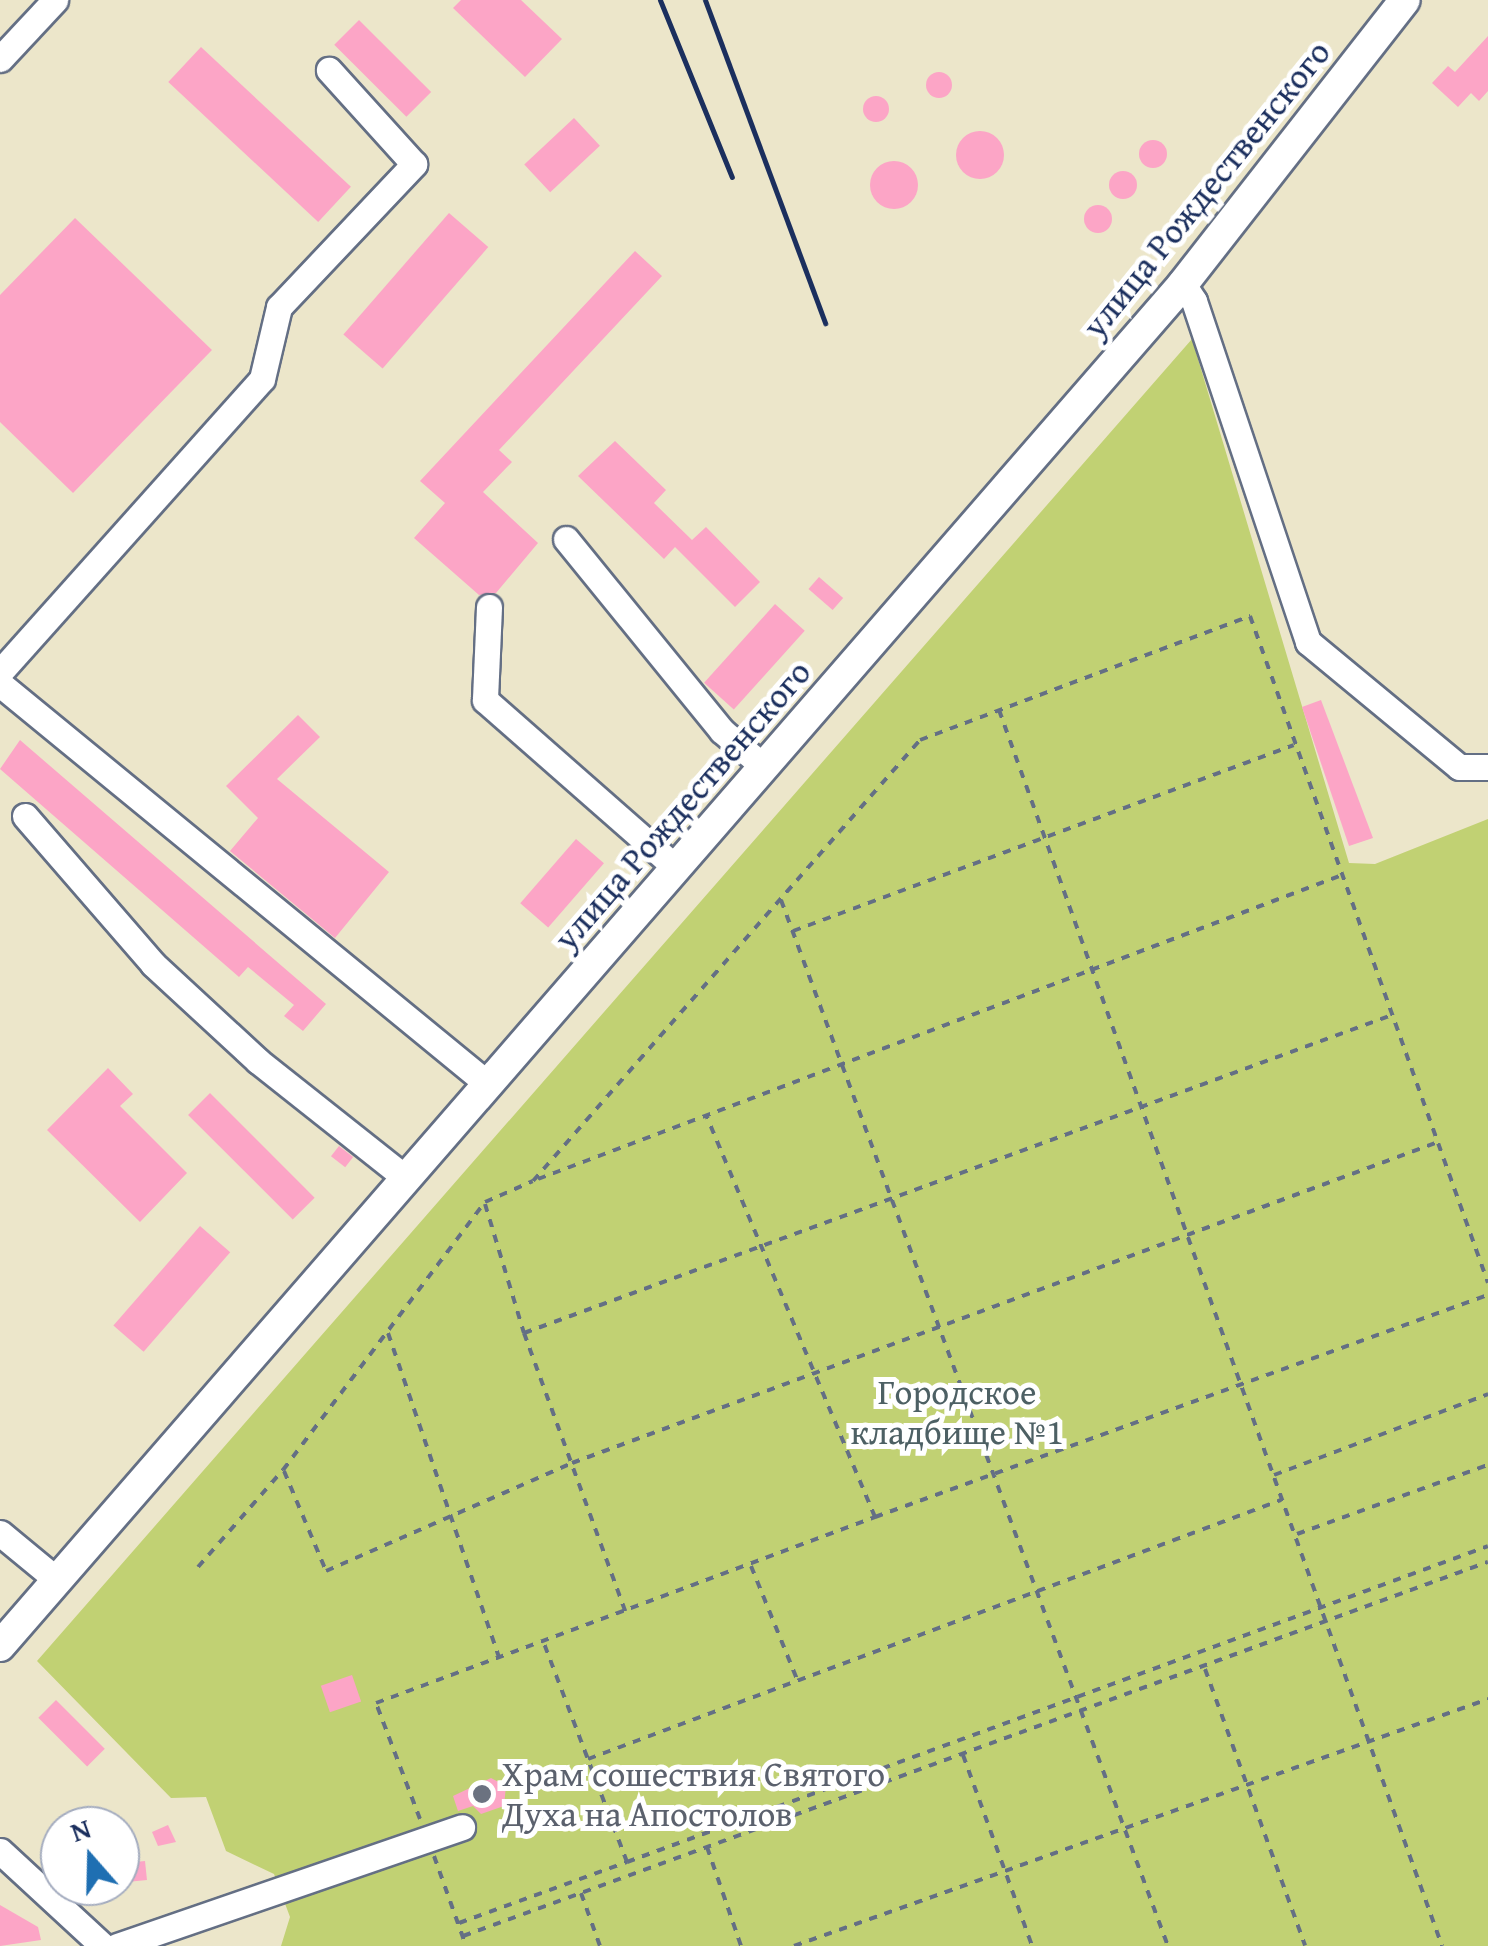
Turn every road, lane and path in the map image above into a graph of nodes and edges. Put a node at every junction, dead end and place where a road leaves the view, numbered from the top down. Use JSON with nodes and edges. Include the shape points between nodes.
{"nodes":[{"id":1,"x":54,"y":0,"type":"edge"},
{"id":2,"x":1405,"y":0,"type":"edge"},
{"id":3,"x":0,"y":59,"type":"edge"},
{"id":4,"x":329,"y":70,"type":"dead end"},
{"id":5,"x":1183,"y":284,"type":"junction"},
{"id":6,"x":566,"y":539,"type":"dead end"},
{"id":7,"x":489,"y":608,"type":"dead end"},
{"id":8,"x":0,"y":672,"type":"edge"},
{"id":9,"x":0,"y":684,"type":"edge"},
{"id":10,"x":999,"y":710,"type":"junction"},
{"id":11,"x":1296,"y":744,"type":"junction"},
{"id":12,"x":764,"y":767,"type":"junction"},
{"id":13,"x":1488,"y":767,"type":"edge"},
{"id":14,"x":25,"y":816,"type":"dead end"},
{"id":15,"x":1045,"y":840,"type":"junction"},
{"id":16,"x":676,"y":868,"type":"junction"},
{"id":17,"x":1342,"y":875,"type":"junction"},
{"id":18,"x":780,"y":899,"type":"junction"},
{"id":19,"x":792,"y":931,"type":"junction"},
{"id":20,"x":1091,"y":970,"type":"junction"},
{"id":21,"x":1392,"y":1015,"type":"junction"},
{"id":22,"x":842,"y":1064,"type":"junction"},
{"id":23,"x":489,"y":1084,"type":"junction"},
{"id":24,"x":1140,"y":1108,"type":"junction"},
{"id":25,"x":706,"y":1115,"type":"junction"},
{"id":26,"x":1438,"y":1142,"type":"junction"},
{"id":27,"x":407,"y":1179,"type":"junction"},
{"id":28,"x":533,"y":1181,"type":"junction"},
{"id":29,"x":892,"y":1200,"type":"junction"},
{"id":30,"x":485,"y":1202,"type":"junction"},
{"id":31,"x":1185,"y":1234,"type":"junction"},
{"id":32,"x":762,"y":1249,"type":"junction"},
{"id":33,"x":1488,"y":1283,"type":"edge"},
{"id":34,"x":1488,"y":1295,"type":"edge"},
{"id":35,"x":939,"y":1326,"type":"junction"},
{"id":36,"x":524,"y":1332,"type":"junction"},
{"id":37,"x":388,"y":1333,"type":"junction"},
{"id":38,"x":813,"y":1370,"type":"junction"},
{"id":39,"x":1238,"y":1384,"type":"junction"},
{"id":40,"x":1488,"y":1394,"type":"edge"},
{"id":41,"x":572,"y":1463,"type":"junction"},
{"id":42,"x":1488,"y":1465,"type":"edge"},
{"id":43,"x":284,"y":1470,"type":"junction"},
{"id":44,"x":1274,"y":1475,"type":"junction"},
{"id":45,"x":994,"y":1476,"type":"junction"},
{"id":46,"x":1283,"y":1499,"type":"junction"},
{"id":47,"x":875,"y":1518,"type":"junction"},
{"id":48,"x":451,"y":1520,"type":"junction"},
{"id":49,"x":0,"y":1533,"type":"edge"},
{"id":50,"x":1296,"y":1534,"type":"junction"},
{"id":51,"x":1488,"y":1546,"type":"edge"},
{"id":52,"x":1488,"y":1562,"type":"edge"},
{"id":53,"x":750,"y":1564,"type":"junction"},
{"id":54,"x":198,"y":1568,"type":"dead end"},
{"id":55,"x":57,"y":1580,"type":"junction"},
{"id":56,"x":1038,"y":1594,"type":"junction"},
{"id":57,"x":1325,"y":1606,"type":"junction"},
{"id":58,"x":625,"y":1611,"type":"junction"},
{"id":59,"x":1330,"y":1620,"type":"junction"},
{"id":60,"x":542,"y":1641,"type":"junction"},
{"id":61,"x":0,"y":1646,"type":"edge"},
{"id":62,"x":499,"y":1657,"type":"junction"},
{"id":63,"x":1204,"y":1667,"type":"junction"},
{"id":64,"x":798,"y":1682,"type":"junction"},
{"id":65,"x":1077,"y":1698,"type":"junction"},
{"id":66,"x":1488,"y":1699,"type":"edge"},
{"id":67,"x":1082,"y":1712,"type":"junction"},
{"id":68,"x":1373,"y":1740,"type":"junction"},
{"id":69,"x":963,"y":1755,"type":"junction"},
{"id":70,"x":588,"y":1759,"type":"junction"},
{"id":71,"x":1247,"y":1785,"type":"junction"},
{"id":72,"x":462,"y":1827,"type":"dead end"},
{"id":73,"x":1125,"y":1828,"type":"junction"},
{"id":74,"x":427,"y":1838,"type":"junction"},
{"id":75,"x":707,"y":1848,"type":"junction"},
{"id":76,"x":0,"y":1851,"type":"edge"},
{"id":77,"x":627,"y":1862,"type":"junction"},
{"id":78,"x":1005,"y":1871,"type":"junction"},
{"id":79,"x":582,"y":1893,"type":"junction"},
{"id":80,"x":458,"y":1923,"type":"junction"},
{"id":81,"x":462,"y":1936,"type":"junction"},
{"id":82,"x":103,"y":1946,"type":"edge"},
{"id":83,"x":117,"y":1946,"type":"edge"},
{"id":84,"x":466,"y":1946,"type":"edge"},
{"id":85,"x":600,"y":1946,"type":"edge"},
{"id":86,"x":742,"y":1946,"type":"edge"},
{"id":87,"x":794,"y":1946,"type":"edge"},
{"id":88,"x":1032,"y":1946,"type":"edge"},
{"id":89,"x":1168,"y":1946,"type":"edge"},
{"id":90,"x":1306,"y":1946,"type":"edge"},
{"id":91,"x":1442,"y":1946,"type":"edge"}],
"edges":[{"from":1,"to":3,"type":"street"},
{"from":2,"to":5,"type":"main road","name":"улица Рождественского"},
{"from":4,"to":8,"type":"street","via":[[414,164],[279,307],[262,379]]},
{"from":5,"to":12,"type":"main road","name":"улица Рождественского"},
{"from":5,"to":13,"type":"street","via":[[1308,642],[1459,767]]},
{"from":6,"to":12,"type":"street","via":[[722,731]]},
{"from":7,"to":16,"type":"street","via":[[485,700]]},
{"from":9,"to":23,"type":"street"},
{"from":10,"to":11,"type":"path","via":[[1250,616]]},
{"from":10,"to":15,"type":"path"},
{"from":10,"to":18,"type":"path","via":[[920,740]]},
{"from":11,"to":15,"type":"path"},
{"from":11,"to":17,"type":"path"},
{"from":12,"to":16,"type":"main road","name":"улица Рождественского"},
{"from":14,"to":27,"type":"street","via":[[152,964],[258,1062]]},
{"from":15,"to":19,"type":"path"},
{"from":15,"to":20,"type":"path"},
{"from":16,"to":23,"type":"main road","name":"улица Рождественского"},
{"from":17,"to":20,"type":"path"},
{"from":17,"to":21,"type":"path"},
{"from":18,"to":19,"type":"path"},
{"from":18,"to":28,"type":"path"},
{"from":19,"to":22,"type":"path"},
{"from":20,"to":22,"type":"path"},
{"from":20,"to":24,"type":"path"},
{"from":21,"to":24,"type":"path"},
{"from":21,"to":26,"type":"path"},
{"from":22,"to":25,"type":"path"},
{"from":22,"to":29,"type":"path"},
{"from":23,"to":27,"type":"main road","name":"улица Рождественского"},
{"from":24,"to":29,"type":"path"},
{"from":24,"to":31,"type":"path"},
{"from":25,"to":28,"type":"path"},
{"from":25,"to":32,"type":"path"},
{"from":26,"to":31,"type":"path"},
{"from":26,"to":33,"type":"path"},
{"from":27,"to":55,"type":"main road","name":"улица Рождественского"},
{"from":28,"to":30,"type":"path"},
{"from":29,"to":32,"type":"path"},
{"from":29,"to":35,"type":"path"},
{"from":30,"to":36,"type":"path"},
{"from":30,"to":37,"type":"path"},
{"from":31,"to":35,"type":"path"},
{"from":31,"to":39,"type":"path"},
{"from":32,"to":36,"type":"path"},
{"from":32,"to":38,"type":"path"},
{"from":34,"to":39,"type":"path"},
{"from":35,"to":38,"type":"path"},
{"from":35,"to":45,"type":"path"},
{"from":36,"to":41,"type":"path"},
{"from":37,"to":43,"type":"path"},
{"from":37,"to":48,"type":"path"},
{"from":38,"to":41,"type":"path"},
{"from":38,"to":47,"type":"path"},
{"from":39,"to":44,"type":"path"},
{"from":39,"to":45,"type":"path"},
{"from":40,"to":44,"type":"path"},
{"from":41,"to":48,"type":"path"},
{"from":41,"to":58,"type":"path"},
{"from":42,"to":50,"type":"path"},
{"from":43,"to":48,"type":"path","via":[[326,1571]]},
{"from":43,"to":54,"type":"path"},
{"from":44,"to":46,"type":"path"},
{"from":45,"to":47,"type":"path"},
{"from":45,"to":56,"type":"path"},
{"from":46,"to":50,"type":"path"},
{"from":46,"to":56,"type":"path"},
{"from":47,"to":53,"type":"path"},
{"from":48,"to":62,"type":"path"},
{"from":49,"to":55,"type":"street"},
{"from":50,"to":57,"type":"path"},
{"from":51,"to":57,"type":"path"},
{"from":52,"to":59,"type":"path"},
{"from":53,"to":58,"type":"path"},
{"from":53,"to":64,"type":"path"},
{"from":55,"to":61,"type":"main road","name":"улица Рождественского"},
{"from":56,"to":64,"type":"path"},
{"from":56,"to":65,"type":"path"},
{"from":57,"to":59,"type":"path"},
{"from":57,"to":65,"type":"path"},
{"from":58,"to":60,"type":"path"},
{"from":59,"to":63,"type":"path"},
{"from":59,"to":68,"type":"path"},
{"from":60,"to":62,"type":"path"},
{"from":60,"to":70,"type":"path"},
{"from":62,"to":74,"type":"path","via":[[376,1703]]},
{"from":63,"to":67,"type":"path"},
{"from":63,"to":71,"type":"path"},
{"from":64,"to":70,"type":"path"},
{"from":65,"to":67,"type":"path"},
{"from":65,"to":77,"type":"path"},
{"from":66,"to":68,"type":"path"},
{"from":67,"to":69,"type":"path"},
{"from":67,"to":73,"type":"path"},
{"from":68,"to":71,"type":"path"},
{"from":68,"to":91,"type":"path"},
{"from":69,"to":75,"type":"path"},
{"from":69,"to":78,"type":"path"},
{"from":70,"to":77,"type":"path"},
{"from":71,"to":73,"type":"path"},
{"from":71,"to":90,"type":"path"},
{"from":72,"to":74,"type":"street"},
{"from":73,"to":78,"type":"path"},
{"from":73,"to":89,"type":"path"},
{"from":74,"to":80,"type":"path"},
{"from":74,"to":83,"type":"street"},
{"from":75,"to":79,"type":"path"},
{"from":75,"to":86,"type":"path"},
{"from":76,"to":82,"type":"street"},
{"from":77,"to":80,"type":"path"},
{"from":78,"to":87,"type":"path"},
{"from":78,"to":88,"type":"path"},
{"from":79,"to":81,"type":"path"},
{"from":79,"to":85,"type":"path"},
{"from":80,"to":81,"type":"path"},
{"from":81,"to":84,"type":"path"}]}
